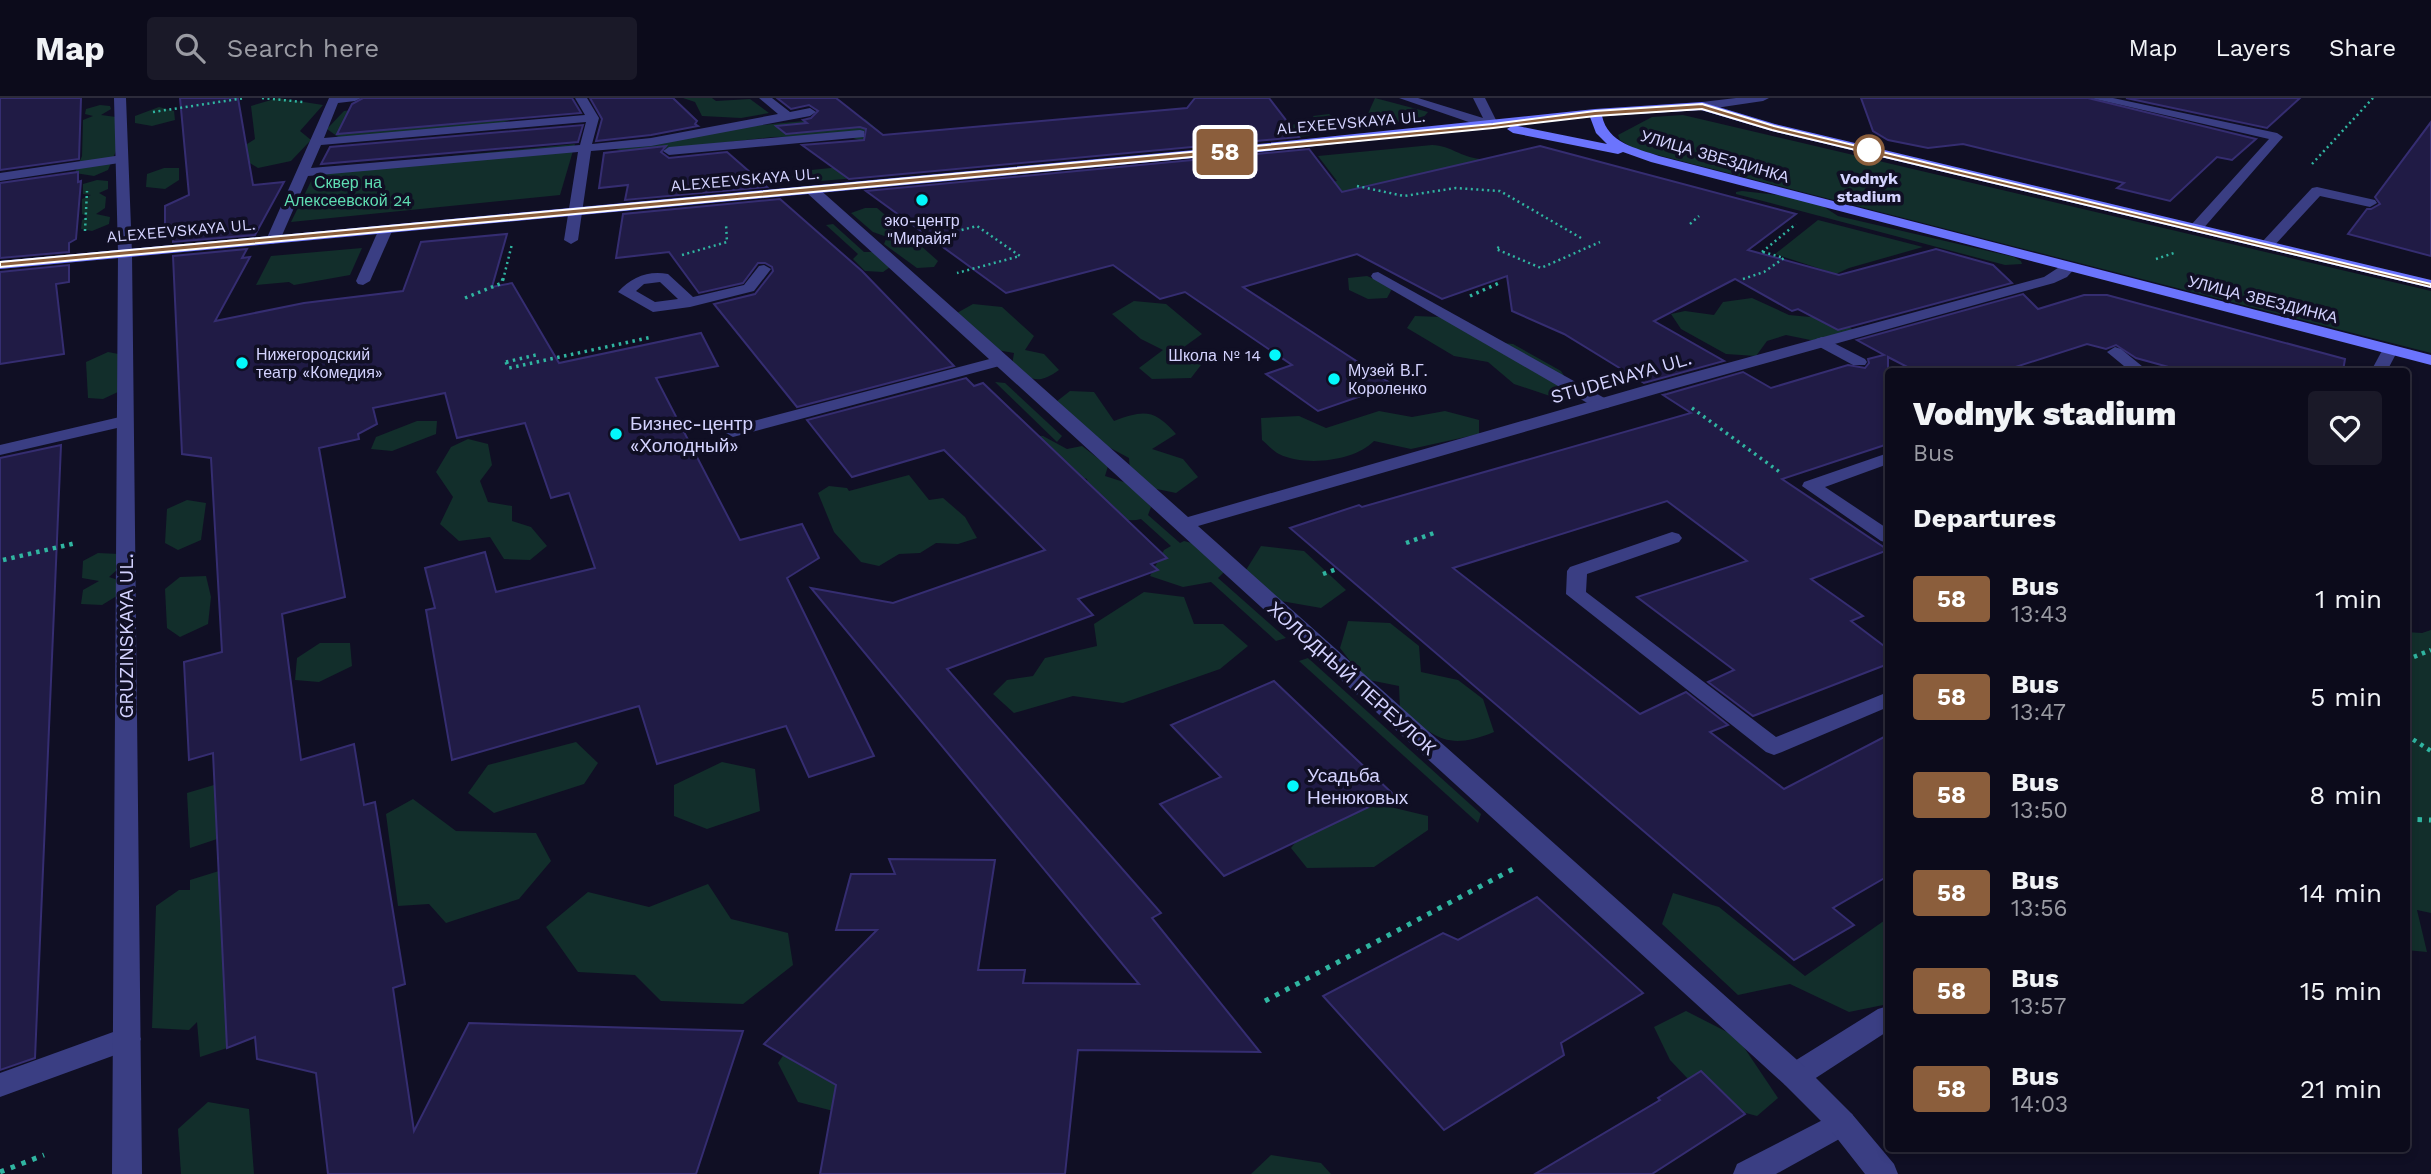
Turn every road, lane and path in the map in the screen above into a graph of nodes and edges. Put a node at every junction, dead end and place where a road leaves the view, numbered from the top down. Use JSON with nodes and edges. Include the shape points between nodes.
{"nodes":[{"id":1,"x":120,"y":98,"type":"edge"},
{"id":2,"x":244,"y":98,"type":"edge"},
{"id":3,"x":262,"y":98,"type":"edge"},
{"id":4,"x":355,"y":98,"type":"edge"},
{"id":5,"x":581,"y":98,"type":"edge"},
{"id":6,"x":765,"y":98,"type":"edge"},
{"id":7,"x":1405,"y":98,"type":"edge"},
{"id":8,"x":1479,"y":98,"type":"edge"},
{"id":9,"x":1611,"y":98,"type":"edge"},
{"id":10,"x":1676,"y":98,"type":"edge"},
{"id":11,"x":1763,"y":98,"type":"edge"},
{"id":12,"x":2097,"y":98,"type":"edge"},
{"id":13,"x":2374,"y":98,"type":"edge"},
{"id":14,"x":332,"y":100,"type":"junction"},
{"id":15,"x":1702,"y":106,"type":"junction"},
{"id":16,"x":153,"y":112,"type":"dead end"},
{"id":17,"x":810,"y":112,"type":"dead end"},
{"id":18,"x":1595,"y":113,"type":"junction"},
{"id":19,"x":787,"y":116,"type":"junction"},
{"id":20,"x":593,"y":118,"type":"junction"},
{"id":21,"x":1493,"y":126,"type":"junction"},
{"id":22,"x":860,"y":134,"type":"dead end"},
{"id":23,"x":316,"y":142,"type":"junction"},
{"id":24,"x":584,"y":153,"type":"junction"},
{"id":25,"x":122,"y":159,"type":"junction"},
{"id":26,"x":1655,"y":159,"type":"junction"},
{"id":27,"x":2307,"y":170,"type":"dead end"},
{"id":28,"x":303,"y":173,"type":"junction"},
{"id":29,"x":0,"y":177,"type":"edge"},
{"id":30,"x":1357,"y":186,"type":"dead end"},
{"id":31,"x":812,"y":190,"type":"junction"},
{"id":32,"x":2370,"y":203,"type":"dead end"},
{"id":33,"x":575,"y":212,"type":"junction"},
{"id":34,"x":1699,"y":216,"type":"dead end"},
{"id":35,"x":726,"y":220,"type":"dead end"},
{"id":36,"x":1690,"y":223,"type":"dead end"},
{"id":37,"x":2196,"y":228,"type":"junction"},
{"id":38,"x":386,"y":229,"type":"junction"},
{"id":39,"x":1581,"y":238,"type":"dead end"},
{"id":40,"x":1778,"y":238,"type":"dead end"},
{"id":41,"x":273,"y":240,"type":"junction"},
{"id":42,"x":570,"y":240,"type":"dead end"},
{"id":43,"x":919,"y":241,"type":"dead end"},
{"id":44,"x":513,"y":243,"type":"dead end"},
{"id":45,"x":1600,"y":243,"type":"dead end"},
{"id":46,"x":2267,"y":245,"type":"junction"},
{"id":47,"x":1499,"y":247,"type":"dead end"},
{"id":48,"x":2179,"y":251,"type":"dead end"},
{"id":49,"x":125,"y":253,"type":"junction"},
{"id":50,"x":679,"y":256,"type":"dead end"},
{"id":51,"x":2145,"y":263,"type":"dead end"},
{"id":52,"x":0,"y":265,"type":"edge"},
{"id":53,"x":2069,"y":267,"type":"junction"},
{"id":54,"x":764,"y":269,"type":"dead end"},
{"id":55,"x":957,"y":273,"type":"dead end"},
{"id":56,"x":1378,"y":276,"type":"dead end"},
{"id":57,"x":1743,"y":279,"type":"dead end"},
{"id":58,"x":363,"y":281,"type":"dead end"},
{"id":59,"x":2431,"y":284,"type":"edge"},
{"id":60,"x":465,"y":298,"type":"dead end"},
{"id":61,"x":690,"y":302,"type":"dead end"},
{"id":62,"x":653,"y":337,"type":"dead end"},
{"id":63,"x":1822,"y":342,"type":"junction"},
{"id":64,"x":2390,"y":350,"type":"junction"},
{"id":65,"x":2115,"y":352,"type":"dead end"},
{"id":66,"x":534,"y":353,"type":"dead end"},
{"id":67,"x":1001,"y":360,"type":"junction"},
{"id":68,"x":2431,"y":360,"type":"edge"},
{"id":69,"x":1858,"y":362,"type":"dead end"},
{"id":70,"x":2136,"y":368,"type":"edge"},
{"id":71,"x":2381,"y":368,"type":"edge"},
{"id":72,"x":1660,"y":387,"type":"junction"},
{"id":73,"x":1602,"y":404,"type":"junction"},
{"id":74,"x":124,"y":421,"type":"junction"},
{"id":75,"x":733,"y":432,"type":"dead end"},
{"id":76,"x":0,"y":450,"type":"edge"},
{"id":77,"x":1885,"y":459,"type":"edge"},
{"id":78,"x":1811,"y":486,"type":"junction"},
{"id":79,"x":1182,"y":525,"type":"junction"},
{"id":80,"x":1434,"y":533,"type":"dead end"},
{"id":81,"x":1885,"y":535,"type":"edge"},
{"id":82,"x":1672,"y":538,"type":"dead end"},
{"id":83,"x":76,"y":543,"type":"dead end"},
{"id":84,"x":1406,"y":543,"type":"dead end"},
{"id":85,"x":3,"y":560,"type":"dead end"},
{"id":86,"x":1338,"y":569,"type":"dead end"},
{"id":87,"x":1323,"y":574,"type":"dead end"},
{"id":88,"x":2431,"y":650,"type":"edge"},
{"id":89,"x":2410,"y":658,"type":"edge"},
{"id":90,"x":1885,"y":700,"type":"edge"},
{"id":91,"x":2410,"y":738,"type":"edge"},
{"id":92,"x":2431,"y":751,"type":"edge"},
{"id":93,"x":2410,"y":819,"type":"edge"},
{"id":94,"x":2431,"y":820,"type":"edge"},
{"id":95,"x":1520,"y":865,"type":"dead end"},
{"id":96,"x":1265,"y":1000,"type":"dead end"},
{"id":97,"x":1885,"y":1019,"type":"edge"},
{"id":98,"x":127,"y":1039,"type":"junction"},
{"id":99,"x":1795,"y":1076,"type":"junction"},
{"id":100,"x":0,"y":1084,"type":"edge"},
{"id":101,"x":1842,"y":1123,"type":"junction"},
{"id":102,"x":44,"y":1156,"type":"dead end"},
{"id":103,"x":0,"y":1172,"type":"edge"},
{"id":104,"x":127,"y":1174,"type":"edge"},
{"id":105,"x":1748,"y":1174,"type":"edge"},
{"id":106,"x":1883,"y":1174,"type":"edge"}],
"edges":[{"from":1,"to":25,"type":"street","name":"GRUZINSKAYA UL."},
{"from":2,"to":16,"type":"path"},
{"from":3,"to":14,"type":"path","via":[[310,103]]},
{"from":4,"to":14,"type":"street"},
{"from":5,"to":20,"type":"street"},
{"from":6,"to":19,"type":"street"},
{"from":7,"to":21,"type":"street"},
{"from":8,"to":21,"type":"street"},
{"from":9,"to":18,"type":"street"},
{"from":10,"to":15,"type":"street"},
{"from":11,"to":15,"type":"street"},
{"from":12,"to":37,"type":"street","via":[[2277,137]]},
{"from":13,"to":27,"type":"path"},
{"from":14,"to":23,"type":"street"},
{"from":15,"to":18,"type":"street","name":"УЛИЦА ЗВЕЗДИНКА"},
{"from":15,"to":37,"type":"street","name":"УЛИЦА ЗВЕЗДИНКА","via":[[1772,127]]},
{"from":17,"to":19,"type":"street"},
{"from":18,"to":21,"type":"street"},
{"from":18,"to":26,"type":"street","name":"УЛИЦА ЗВЕЗДИНКА","via":[[1603,136]]},
{"from":19,"to":24,"type":"street"},
{"from":20,"to":23,"type":"street"},
{"from":20,"to":24,"type":"street"},
{"from":21,"to":26,"type":"street"},
{"from":21,"to":31,"type":"street","name":"ALEXEEVSKAYA UL."},
{"from":22,"to":24,"type":"street"},
{"from":23,"to":28,"type":"street"},
{"from":24,"to":28,"type":"street"},
{"from":24,"to":33,"type":"street"},
{"from":25,"to":29,"type":"street"},
{"from":25,"to":49,"type":"street","name":"GRUZINSKAYA UL."},
{"from":26,"to":53,"type":"street","name":"УЛИЦА ЗВЕЗДИНКА"},
{"from":28,"to":41,"type":"street"},
{"from":30,"to":39,"type":"path","via":[[1404,196],[1456,188],[1500,191]]},
{"from":31,"to":33,"type":"street","name":"ALEXEEVSKAYA UL."},
{"from":31,"to":67,"type":"street","name":"ХОЛОДНЫЙ ПЕРЕУЛОК"},
{"from":32,"to":46,"type":"street","via":[[2317,191]]},
{"from":33,"to":38,"type":"street","name":"ALEXEEVSKAYA UL."},
{"from":33,"to":42,"type":"street"},
{"from":34,"to":36,"type":"path"},
{"from":35,"to":50,"type":"path","via":[[727,242]]},
{"from":37,"to":46,"type":"street","name":"УЛИЦА ЗВЕЗДИНКА"},
{"from":38,"to":41,"type":"street","name":"ALEXEEVSKAYA UL."},
{"from":38,"to":58,"type":"street"},
{"from":40,"to":57,"type":"path","via":[[1762,252],[1784,258]]},
{"from":41,"to":49,"type":"street","name":"ALEXEEVSKAYA UL."},
{"from":43,"to":55,"type":"path","via":[[977,226],[1020,256]]},
{"from":44,"to":60,"type":"path","via":[[502,284]]},
{"from":45,"to":47,"type":"path","via":[[1541,268],[1496,249]]},
{"from":46,"to":59,"type":"street","name":"УЛИЦА ЗВЕЗДИНКА"},
{"from":48,"to":51,"type":"path"},
{"from":49,"to":52,"type":"street","name":"ALEXEEVSKAYA UL."},
{"from":49,"to":74,"type":"street","name":"GRUZINSKAYA UL."},
{"from":53,"to":63,"type":"street","name":"STUDENAYA UL.","via":[[2049,279]]},
{"from":53,"to":64,"type":"street","name":"УЛИЦА ЗВЕЗДИНКА"},
{"from":54,"to":61,"type":"street","via":[[749,288]]},
{"from":56,"to":73,"type":"street"},
{"from":62,"to":66,"type":"path","via":[[509,368],[506,362]]},
{"from":63,"to":69,"type":"street"},
{"from":63,"to":72,"type":"street","name":"STUDENAYA UL."},
{"from":64,"to":68,"type":"street","name":"УЛИЦА ЗВЕЗДИНКА"},
{"from":64,"to":71,"type":"street"},
{"from":65,"to":70,"type":"street"},
{"from":67,"to":75,"type":"street"},
{"from":67,"to":79,"type":"street","name":"ХОЛОДНЫЙ ПЕРЕУЛОК"},
{"from":72,"to":73,"type":"street","name":"STUDENAYA UL."},
{"from":72,"to":78,"type":"path","via":[[1782,474]]},
{"from":73,"to":79,"type":"street","name":"STUDENAYA UL."},
{"from":74,"to":76,"type":"street"},
{"from":74,"to":98,"type":"street","name":"GRUZINSKAYA UL."},
{"from":77,"to":78,"type":"street"},
{"from":78,"to":81,"type":"street"},
{"from":79,"to":99,"type":"street","name":"ХОЛОДНЫЙ ПЕРЕУЛОК"},
{"from":80,"to":84,"type":"path"},
{"from":82,"to":90,"type":"street","via":[[1577,571],[1576,594],[1773,747]]},
{"from":83,"to":85,"type":"path"},
{"from":86,"to":87,"type":"path"},
{"from":88,"to":89,"type":"path"},
{"from":91,"to":92,"type":"path"},
{"from":93,"to":94,"type":"path"},
{"from":95,"to":96,"type":"path"},
{"from":97,"to":99,"type":"street"},
{"from":98,"to":100,"type":"street"},
{"from":98,"to":104,"type":"street","name":"GRUZINSKAYA UL."},
{"from":99,"to":101,"type":"street","name":"ХОЛОДНЫЙ ПЕРЕУЛОК"},
{"from":101,"to":105,"type":"street"},
{"from":101,"to":106,"type":"street","name":"ХОЛОДНЫЙ ПЕРЕУЛОК"},
{"from":102,"to":103,"type":"path"}]}
